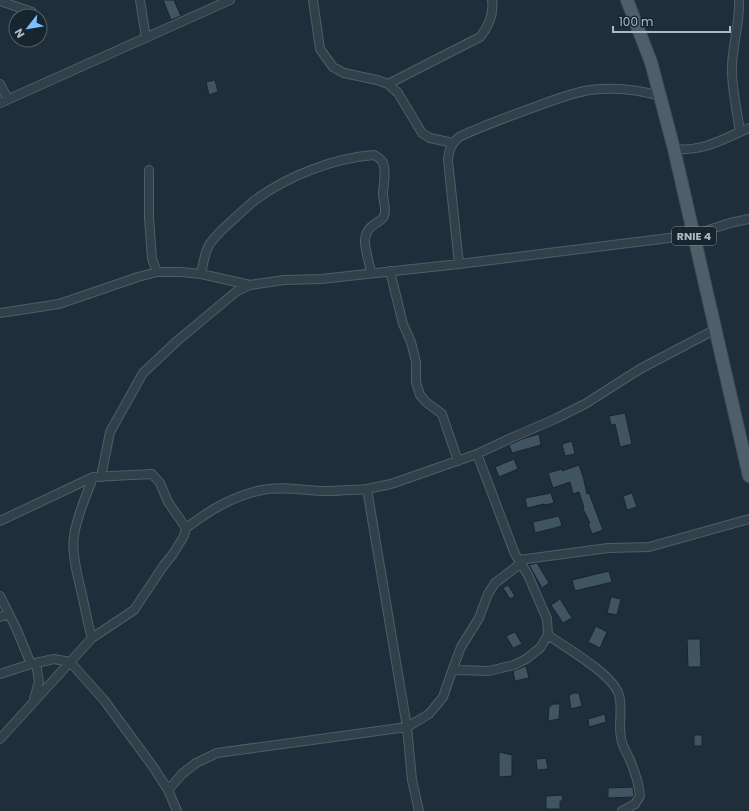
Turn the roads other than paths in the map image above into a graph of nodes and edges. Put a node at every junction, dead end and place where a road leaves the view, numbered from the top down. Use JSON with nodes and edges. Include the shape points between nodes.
{"nodes":[{"id":1,"x":140,"y":0,"type":"edge"},
{"id":2,"x":230,"y":0,"type":"edge"},
{"id":3,"x":313,"y":0,"type":"edge"},
{"id":4,"x":492,"y":0,"type":"edge"},
{"id":5,"x":627,"y":0,"type":"edge"},
{"id":6,"x":739,"y":0,"type":"edge"},
{"id":7,"x":0,"y":1,"type":"edge"},
{"id":8,"x":20,"y":8,"type":"edge"},
{"id":9,"x":146,"y":38,"type":"junction"},
{"id":10,"x":0,"y":84,"type":"edge"},
{"id":11,"x":388,"y":84,"type":"junction"},
{"id":12,"x":660,"y":96,"type":"junction"},
{"id":13,"x":8,"y":99,"type":"junction"},
{"id":14,"x":0,"y":103,"type":"edge"},
{"id":15,"x":749,"y":128,"type":"edge"},
{"id":16,"x":740,"y":132,"type":"junction"},
{"id":17,"x":453,"y":142,"type":"junction"},
{"id":18,"x":674,"y":149,"type":"junction"},
{"id":19,"x":149,"y":170,"type":"dead end"},
{"id":20,"x":749,"y":220,"type":"edge"},
{"id":21,"x":693,"y":235,"type":"junction"},
{"id":22,"x":460,"y":264,"type":"junction"},
{"id":23,"x":390,"y":271,"type":"junction"},
{"id":24,"x":157,"y":272,"type":"junction"},
{"id":25,"x":371,"y":273,"type":"junction"},
{"id":26,"x":201,"y":274,"type":"junction"},
{"id":27,"x":250,"y":285,"type":"junction"},
{"id":28,"x":0,"y":313,"type":"edge"},
{"id":29,"x":716,"y":330,"type":"junction"},
{"id":30,"x":477,"y":454,"type":"junction"},
{"id":31,"x":458,"y":461,"type":"junction"},
{"id":32,"x":749,"y":476,"type":"edge"},
{"id":33,"x":97,"y":477,"type":"junction"},
{"id":34,"x":367,"y":489,"type":"junction"},
{"id":35,"x":749,"y":520,"type":"edge"},
{"id":36,"x":0,"y":521,"type":"edge"},
{"id":37,"x":186,"y":528,"type":"junction"},
{"id":38,"x":520,"y":562,"type":"junction"},
{"id":39,"x":0,"y":596,"type":"edge"},
{"id":40,"x":9,"y":614,"type":"junction"},
{"id":41,"x":0,"y":617,"type":"edge"},
{"id":42,"x":548,"y":635,"type":"junction"},
{"id":43,"x":92,"y":638,"type":"junction"},
{"id":44,"x":70,"y":662,"type":"junction"},
{"id":45,"x":34,"y":663,"type":"junction"},
{"id":46,"x":452,"y":671,"type":"junction"},
{"id":47,"x":0,"y":674,"type":"edge"},
{"id":48,"x":34,"y":702,"type":"junction"},
{"id":49,"x":407,"y":727,"type":"junction"},
{"id":50,"x":0,"y":739,"type":"edge"},
{"id":51,"x":168,"y":790,"type":"junction"},
{"id":52,"x":177,"y":811,"type":"edge"},
{"id":53,"x":418,"y":811,"type":"edge"},
{"id":54,"x":622,"y":811,"type":"edge"}],
"edges":[{"from":1,"to":9,"type":"street"},
{"from":2,"to":9,"type":"street"},
{"from":3,"to":11,"type":"street","via":[[320,50],[333,67],[344,73]]},
{"from":4,"to":11,"type":"street","via":[[491,20],[480,37]]},
{"from":5,"to":12,"type":"main road","number":"RNIE 4"},
{"from":6,"to":16,"type":"street","via":[[732,77]]},
{"from":7,"to":8,"type":"street"},
{"from":9,"to":13,"type":"street"},
{"from":10,"to":13,"type":"street"},
{"from":11,"to":17,"type":"street","via":[[398,93],[422,133],[430,138]]},
{"from":12,"to":17,"type":"street","via":[[641,90],[591,90],[555,99],[514,114]]},
{"from":12,"to":18,"type":"main road","number":"RNIE 4"},
{"from":13,"to":14,"type":"street"},
{"from":15,"to":16,"type":"street"},
{"from":16,"to":18,"type":"street","via":[[706,146],[687,150]]},
{"from":17,"to":22,"type":"street","via":[[448,152],[448,160]]},
{"from":18,"to":21,"type":"main road","number":"RNIE 4"},
{"from":19,"to":24,"type":"street","via":[[152,259]]},
{"from":20,"to":21,"type":"street","via":[[730,223]]},
{"from":21,"to":22,"type":"street"},
{"from":21,"to":29,"type":"main road","number":"RNIE 4"},
{"from":22,"to":23,"type":"street"},
{"from":23,"to":25,"type":"street"},
{"from":23,"to":31,"type":"street","via":[[403,324],[415,356],[416,382],[420,395],[442,414]]},
{"from":24,"to":26,"type":"street"},
{"from":24,"to":28,"type":"street","via":[[59,304]]},
{"from":25,"to":26,"type":"street","via":[[365,241],[367,232],[372,225],[382,219],[385,211],[383,163],[374,155],[332,162],[313,169],[255,200],[214,238],[208,248]]},
{"from":25,"to":27,"type":"street"},
{"from":26,"to":27,"type":"street"},
{"from":27,"to":33,"type":"street","via":[[237,291],[143,373],[110,432]]},
{"from":29,"to":30,"type":"street","via":[[640,369],[585,404]]},
{"from":29,"to":32,"type":"main road","number":"RNIE 4"},
{"from":30,"to":31,"type":"street"},
{"from":30,"to":38,"type":"street"},
{"from":31,"to":34,"type":"street","via":[[391,484]]},
{"from":33,"to":36,"type":"street"},
{"from":33,"to":37,"type":"street","via":[[152,474]]},
{"from":33,"to":43,"type":"street","via":[[74,536],[78,583]]},
{"from":34,"to":37,"type":"street","via":[[264,489],[229,500],[209,510]]},
{"from":34,"to":49,"type":"street"},
{"from":35,"to":38,"type":"street","via":[[649,547],[608,548]]},
{"from":37,"to":43,"type":"street","via":[[173,554],[134,610]]},
{"from":38,"to":42,"type":"street","via":[[547,619]]},
{"from":38,"to":46,"type":"street","via":[[496,583],[488,594],[479,618],[461,647]]},
{"from":39,"to":40,"type":"street"},
{"from":40,"to":41,"type":"street"},
{"from":40,"to":45,"type":"street"},
{"from":42,"to":46,"type":"street","via":[[540,648],[514,665],[489,671]]},
{"from":42,"to":54,"type":"street","via":[[598,670],[619,695],[621,738],[630,759],[640,796],[634,804]]},
{"from":43,"to":44,"type":"street"},
{"from":44,"to":45,"type":"street","via":[[54,659]]},
{"from":44,"to":48,"type":"street"},
{"from":44,"to":51,"type":"street","via":[[104,700]]},
{"from":45,"to":47,"type":"street"},
{"from":45,"to":48,"type":"street","via":[[39,682]]},
{"from":46,"to":49,"type":"street","via":[[443,697],[429,714]]},
{"from":48,"to":50,"type":"street"},
{"from":49,"to":51,"type":"street","via":[[217,753],[196,763]]},
{"from":49,"to":53,"type":"street"},
{"from":51,"to":52,"type":"street"}]}
